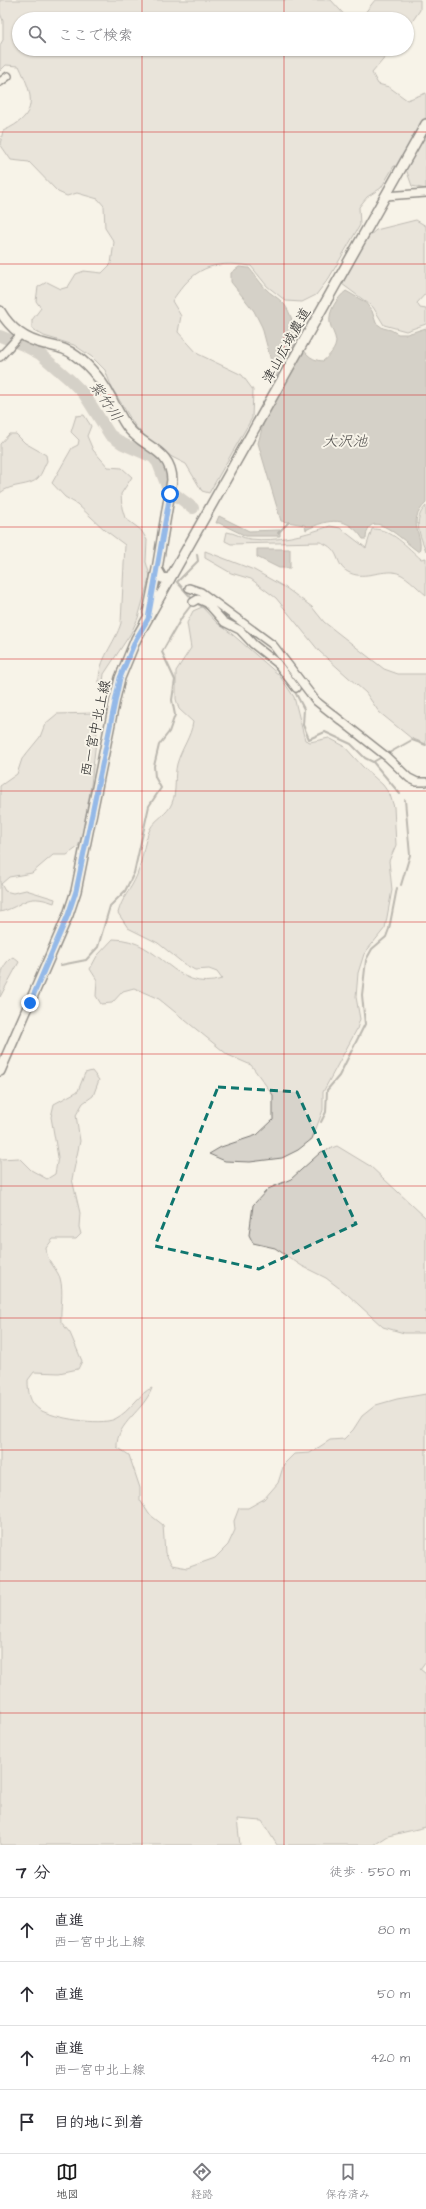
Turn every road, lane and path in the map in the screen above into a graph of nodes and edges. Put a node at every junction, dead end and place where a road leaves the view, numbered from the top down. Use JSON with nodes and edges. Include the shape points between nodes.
{"nodes":[{"id":1,"x":8,"y":76,"type":"dead end"},
{"id":2,"x":0,"y":82,"type":"edge"},
{"id":3,"x":426,"y":124,"type":"edge"},
{"id":4,"x":426,"y":193,"type":"edge"},
{"id":5,"x":386,"y":196,"type":"junction"},
{"id":6,"x":0,"y":311,"type":"edge"},
{"id":7,"x":19,"y":337,"type":"junction"},
{"id":8,"x":0,"y":357,"type":"edge"},
{"id":9,"x":157,"y":569,"type":"junction"},
{"id":10,"x":170,"y":579,"type":"junction"},
{"id":11,"x":188,"y":588,"type":"dead end"},
{"id":12,"x":193,"y":602,"type":"dead end"},
{"id":13,"x":148,"y":619,"type":"junction"},
{"id":14,"x":296,"y":688,"type":"dead end"},
{"id":15,"x":426,"y":782,"type":"edge"},
{"id":16,"x":0,"y":1072,"type":"edge"}],
"edges":[{"from":1,"to":2,"type":"street"},
{"from":3,"to":5,"type":"main road","name":"津山広域農道"},
{"from":4,"to":5,"type":"street"},
{"from":5,"to":10,"type":"main road","name":"津山広域農道"},
{"from":6,"to":7,"type":"main road"},
{"from":7,"to":8,"type":"street"},
{"from":7,"to":9,"type":"main road","via":[[67,350],[86,365],[100,381],[130,431],[167,460],[172,472]]},
{"from":9,"to":10,"type":"main road","via":[[162,578]]},
{"from":9,"to":13,"type":"main road"},
{"from":10,"to":13,"type":"main road","name":"西一宮中北上線"},
{"from":11,"to":15,"type":"street","via":[[201,592],[273,645],[316,701],[387,757],[409,778],[417,782]]},
{"from":12,"to":14,"type":"street","via":[[198,599],[207,604],[224,622],[240,630],[277,663]]},
{"from":13,"to":16,"type":"main road","name":"西一宮中北上線","via":[[136,639],[120,678],[76,891]]}]}
